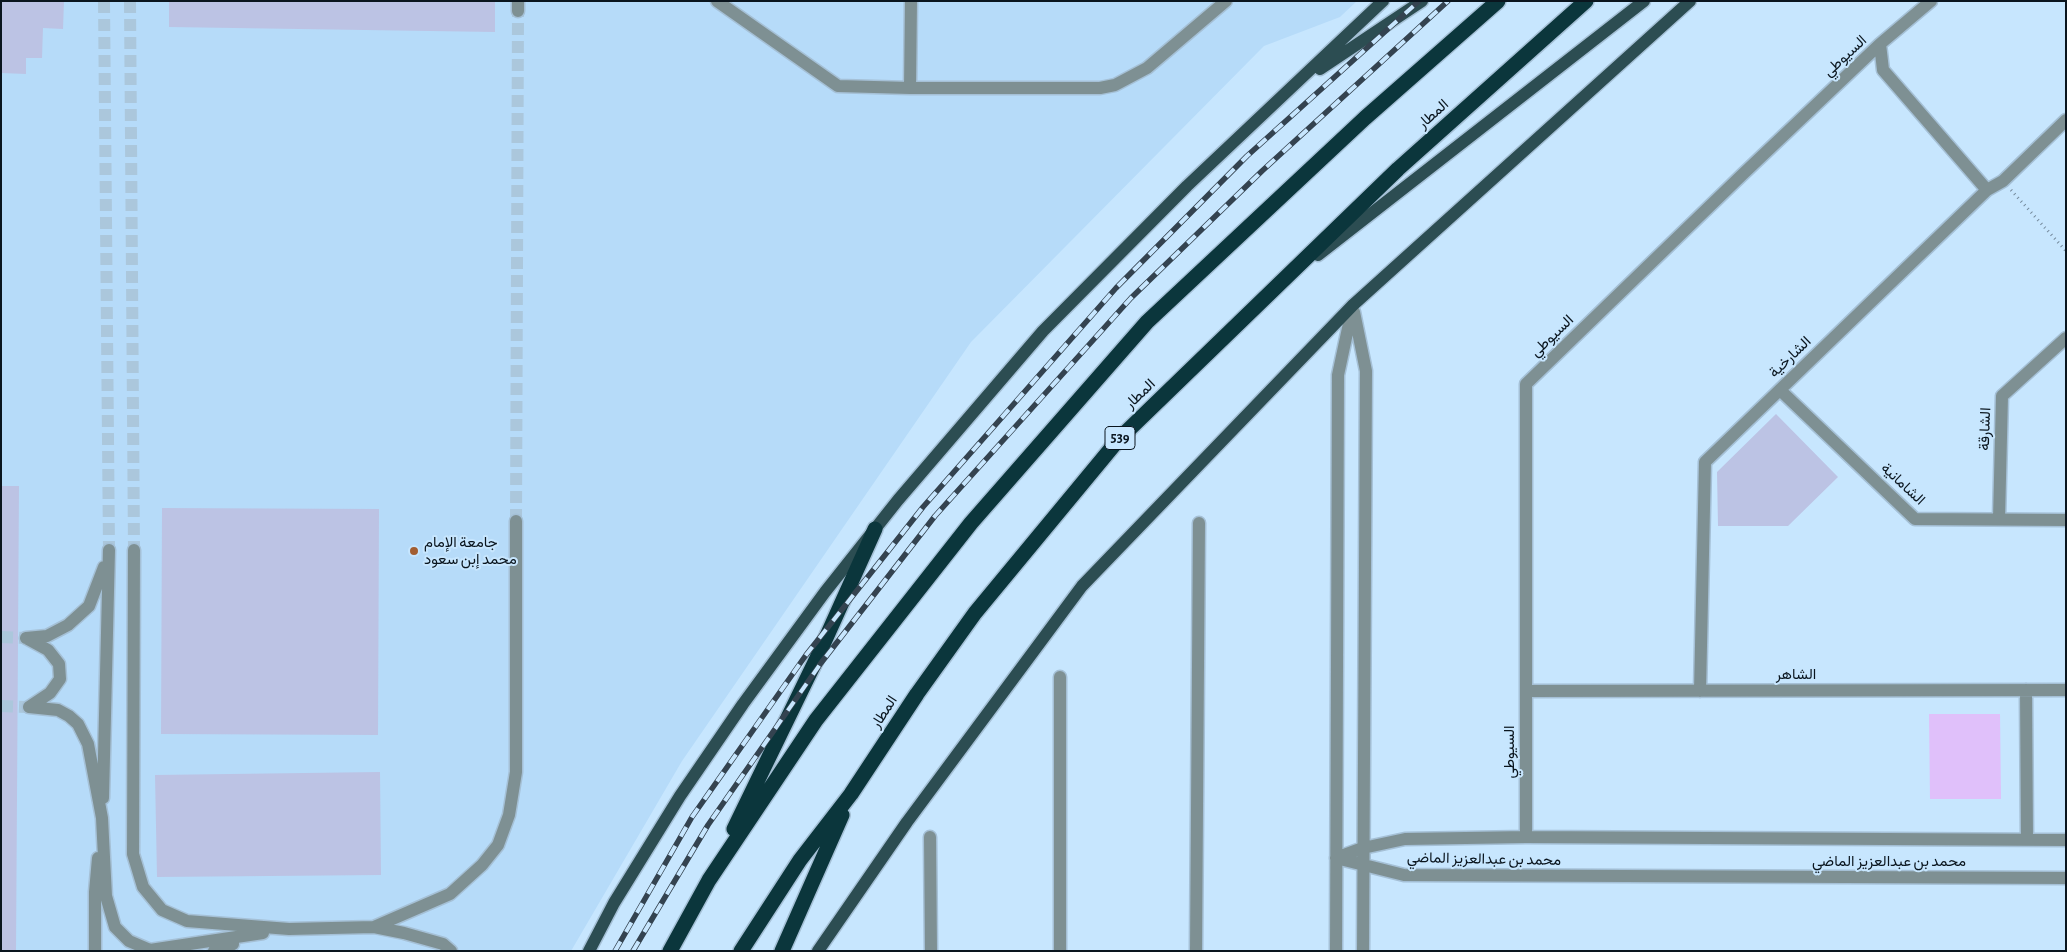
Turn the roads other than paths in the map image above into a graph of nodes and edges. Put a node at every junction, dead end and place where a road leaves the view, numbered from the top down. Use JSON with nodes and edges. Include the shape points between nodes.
{"nodes":[{"id":1,"x":717,"y":1,"type":"edge"},
{"id":2,"x":911,"y":1,"type":"edge"},
{"id":3,"x":1226,"y":1,"type":"edge"},
{"id":4,"x":1383,"y":1,"type":"edge"},
{"id":5,"x":1422,"y":1,"type":"edge"},
{"id":6,"x":1498,"y":1,"type":"edge"},
{"id":7,"x":1586,"y":1,"type":"edge"},
{"id":8,"x":1644,"y":1,"type":"edge"},
{"id":9,"x":1690,"y":1,"type":"edge"},
{"id":10,"x":1931,"y":1,"type":"edge"},
{"id":11,"x":1880,"y":44,"type":"junction"},
{"id":12,"x":1292,"y":87,"type":"junction"},
{"id":13,"x":910,"y":88,"type":"junction"},
{"id":14,"x":2066,"y":120,"type":"edge"},
{"id":15,"x":1987,"y":190,"type":"junction"},
{"id":16,"x":1265,"y":296,"type":"junction"},
{"id":17,"x":1353,"y":305,"type":"junction"},
{"id":18,"x":2066,"y":338,"type":"edge"},
{"id":19,"x":1780,"y":390,"type":"junction"},
{"id":20,"x":1999,"y":519,"type":"junction"},
{"id":21,"x":2066,"y":520,"type":"edge"},
{"id":22,"x":516,"y":521,"type":"tunnel mouth"},
{"id":23,"x":1199,"y":523,"type":"dead end"},
{"id":24,"x":875,"y":529,"type":"junction"},
{"id":25,"x":134,"y":550,"type":"tunnel mouth"},
{"id":26,"x":1060,"y":677,"type":"dead end"},
{"id":27,"x":2026,"y":690,"type":"junction"},
{"id":28,"x":2066,"y":690,"type":"edge"},
{"id":29,"x":1700,"y":691,"type":"junction"},
{"id":30,"x":1526,"y":692,"type":"junction"},
{"id":31,"x":851,"y":794,"type":"junction"},
{"id":32,"x":102,"y":818,"type":"junction"},
{"id":33,"x":930,"y":837,"type":"dead end"},
{"id":34,"x":1526,"y":837,"type":"junction"},
{"id":35,"x":2027,"y":839,"type":"junction"},
{"id":36,"x":2066,"y":840,"type":"edge"},
{"id":37,"x":1363,"y":848,"type":"junction"},
{"id":38,"x":1336,"y":858,"type":"junction"},
{"id":39,"x":1363,"y":864,"type":"junction"},
{"id":40,"x":2066,"y":878,"type":"edge"},
{"id":41,"x":709,"y":880,"type":"junction"},
{"id":42,"x":374,"y":927,"type":"junction"},
{"id":43,"x":289,"y":929,"type":"junction"},
{"id":44,"x":263,"y":933,"type":"junction"},
{"id":45,"x":95,"y":951,"type":"edge"},
{"id":46,"x":214,"y":951,"type":"edge"},
{"id":47,"x":451,"y":951,"type":"edge"},
{"id":48,"x":589,"y":951,"type":"edge"},
{"id":49,"x":670,"y":951,"type":"edge"},
{"id":50,"x":740,"y":951,"type":"edge"},
{"id":51,"x":782,"y":951,"type":"edge"},
{"id":52,"x":818,"y":951,"type":"edge"},
{"id":53,"x":931,"y":951,"type":"edge"},
{"id":54,"x":1060,"y":951,"type":"edge"},
{"id":55,"x":1196,"y":951,"type":"edge"},
{"id":56,"x":1336,"y":951,"type":"edge"},
{"id":57,"x":1363,"y":951,"type":"edge"}],
"edges":[{"from":1,"to":13,"type":"street","via":[[838,86]]},
{"from":2,"to":13,"type":"street"},
{"from":3,"to":13,"type":"street","via":[[1147,68],[1114,85],[1100,88]]},
{"from":4,"to":12,"type":"main road"},
{"from":5,"to":12,"type":"main road"},
{"from":6,"to":41,"type":"highway","via":[[1365,118],[1146,322],[971,523],[828,705]]},
{"from":7,"to":16,"type":"highway","name":"المطار","number":"539","via":[[1398,169]]},
{"from":8,"to":16,"type":"main road"},
{"from":9,"to":17,"type":"main road"},
{"from":10,"to":11,"type":"street","name":"السيوطي"},
{"from":11,"to":15,"type":"street","via":[[1883,70]]},
{"from":11,"to":30,"type":"street","name":"السيوطي","via":[[1526,384]]},
{"from":12,"to":24,"type":"main road","via":[[1187,186],[1043,331]]},
{"from":14,"to":15,"type":"street","name":"الشارخية","via":[[2003,181]]},
{"from":15,"to":19,"type":"street","name":"الشارخية"},
{"from":16,"to":31,"type":"highway","name":"المطار","number":"539","via":[[1112,446],[975,614]]},
{"from":17,"to":37,"type":"street","via":[[1366,372]]},
{"from":17,"to":38,"type":"street","via":[[1338,375]]},
{"from":17,"to":52,"type":"main road","via":[[1082,586],[907,822]]},
{"from":18,"to":20,"type":"street","name":"الشارقة","via":[[2002,396]]},
{"from":19,"to":20,"type":"street","name":"الشامانية","via":[[1915,519]]},
{"from":19,"to":29,"type":"street","name":"الشارخية","via":[[1705,462]]},
{"from":20,"to":21,"type":"street","name":"الشامانية"},
{"from":22,"to":42,"type":"street","via":[[516,772],[509,815],[498,844],[482,865],[450,894]]},
{"from":23,"to":55,"type":"street"},
{"from":24,"to":41,"type":"highway","via":[[817,658]]},
{"from":24,"to":48,"type":"main road","via":[[825,592],[680,796],[614,903]]},
{"from":25,"to":43,"type":"street","via":[[133,854],[143,887],[162,910],[187,921]]},
{"from":26,"to":54,"type":"street"},
{"from":27,"to":28,"type":"street","name":"الشاهر"},
{"from":27,"to":29,"type":"street","name":"الشاهر"},
{"from":27,"to":35,"type":"street"},
{"from":29,"to":30,"type":"street","name":"الشاهر"},
{"from":30,"to":34,"type":"street","name":"السيوطي"},
{"from":31,"to":50,"type":"highway","name":"المطار","number":"539","via":[[800,860]]},
{"from":31,"to":51,"type":"highway"},
{"from":32,"to":32,"type":"street","via":[[109,550],[89,606],[68,625],[47,636],[26,638],[48,650],[59,664],[60,679],[50,693],[29,707],[58,710],[78,724],[88,744]]},
{"from":32,"to":44,"type":"street","via":[[106,896],[114,927],[129,942],[150,950]]},
{"from":32,"to":45,"type":"street","via":[[94,892]]},
{"from":33,"to":53,"type":"street"},
{"from":34,"to":35,"type":"street","name":"محمد بن عبدالعزيز الماضي"},
{"from":34,"to":37,"type":"street","name":"محمد بن عبدالعزيز الماضي","via":[[1405,839]]},
{"from":35,"to":36,"type":"street","name":"محمد بن عبدالعزيز الماضي"},
{"from":37,"to":38,"type":"street","name":"محمد بن عبدالعزيز الماضي"},
{"from":37,"to":39,"type":"street"},
{"from":38,"to":39,"type":"street","name":"محمد بن عبدالعزيز الماضي"},
{"from":38,"to":56,"type":"street"},
{"from":39,"to":40,"type":"street","name":"محمد بن عبدالعزيز الماضي","via":[[1404,875]]},
{"from":39,"to":57,"type":"street"},
{"from":41,"to":49,"type":"highway"},
{"from":42,"to":43,"type":"street"},
{"from":42,"to":47,"type":"street","via":[[443,944]]},
{"from":43,"to":44,"type":"street"},
{"from":44,"to":46,"type":"street"}]}
